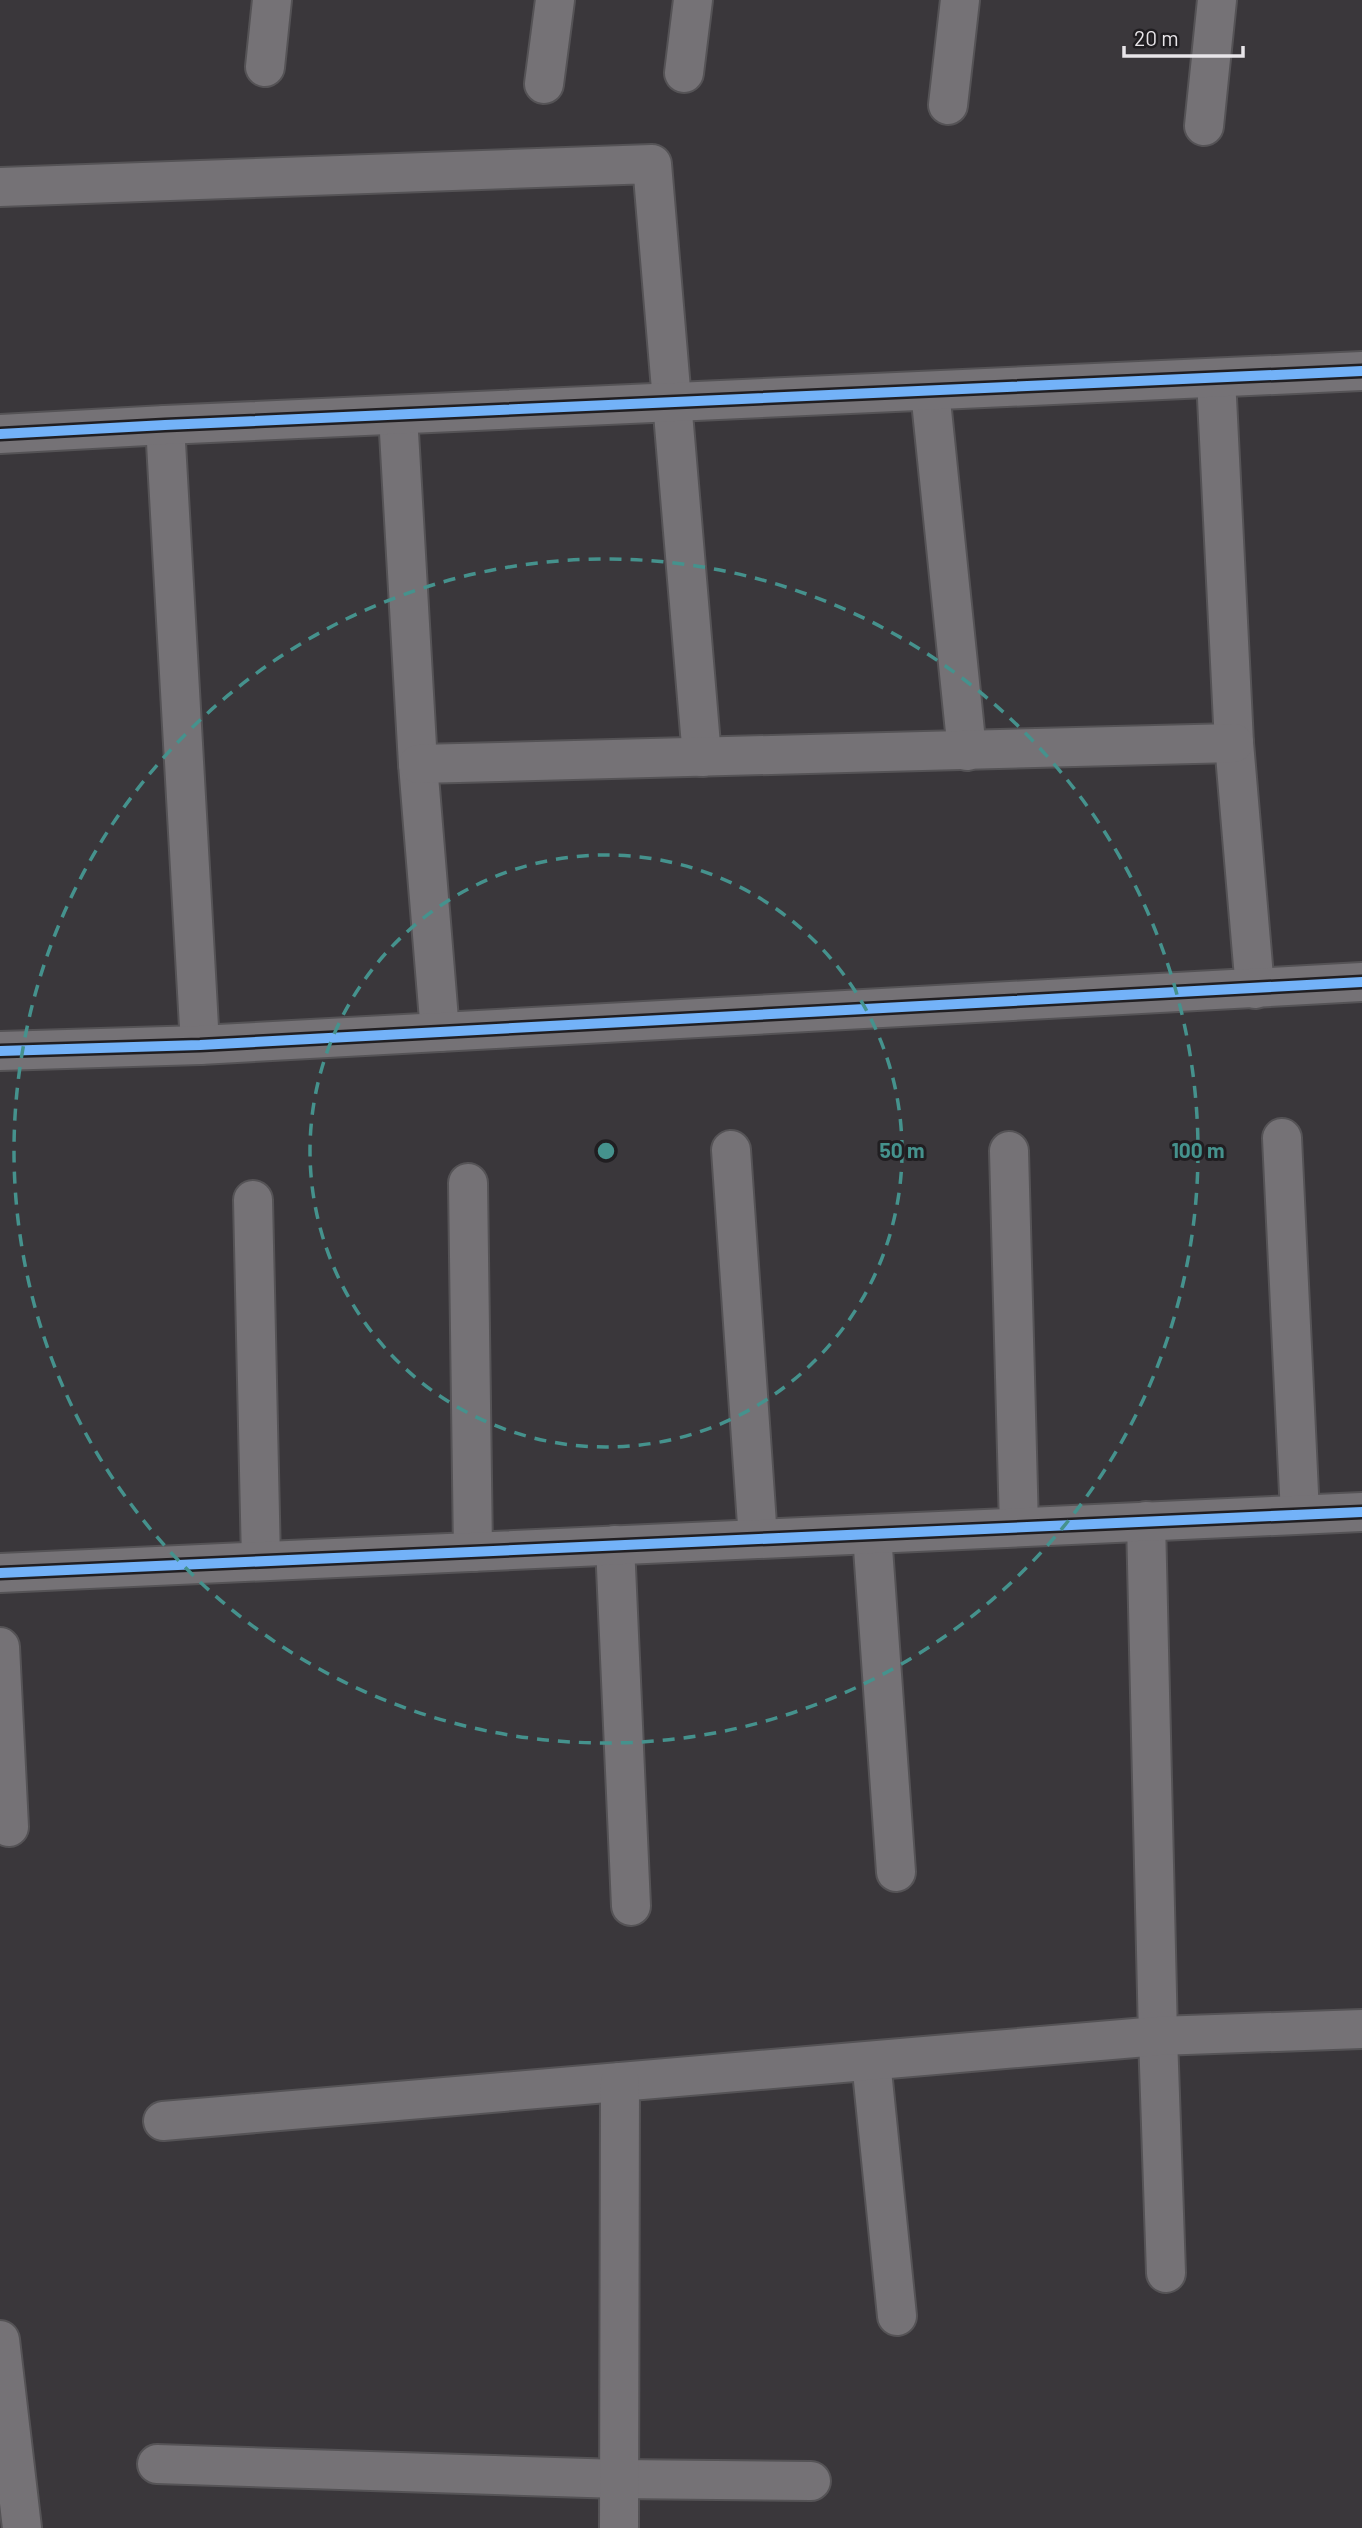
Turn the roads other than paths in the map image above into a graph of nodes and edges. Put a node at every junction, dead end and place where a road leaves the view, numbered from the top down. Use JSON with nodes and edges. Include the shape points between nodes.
{"nodes":[{"id":1,"x":272,"y":0,"type":"edge"},
{"id":2,"x":555,"y":0,"type":"edge"},
{"id":3,"x":693,"y":0,"type":"edge"},
{"id":4,"x":960,"y":0,"type":"edge"},
{"id":5,"x":1217,"y":0,"type":"edge"},
{"id":6,"x":265,"y":67,"type":"dead end"},
{"id":7,"x":684,"y":73,"type":"dead end"},
{"id":8,"x":544,"y":84,"type":"dead end"},
{"id":9,"x":948,"y":105,"type":"dead end"},
{"id":10,"x":1204,"y":126,"type":"dead end"},
{"id":11,"x":0,"y":187,"type":"edge"},
{"id":12,"x":1362,"y":371,"type":"edge"},
{"id":13,"x":1216,"y":378,"type":"junction"},
{"id":14,"x":930,"y":391,"type":"junction"},
{"id":15,"x":673,"y":402,"type":"junction"},
{"id":16,"x":398,"y":415,"type":"junction"},
{"id":17,"x":165,"y":425,"type":"junction"},
{"id":18,"x":0,"y":435,"type":"edge"},
{"id":19,"x":1234,"y":743,"type":"junction"},
{"id":20,"x":967,"y":751,"type":"junction"},
{"id":21,"x":702,"y":757,"type":"junction"},
{"id":22,"x":418,"y":764,"type":"junction"},
{"id":23,"x":1362,"y":982,"type":"edge"},
{"id":24,"x":1255,"y":989,"type":"junction"},
{"id":25,"x":440,"y":1032,"type":"junction"},
{"id":26,"x":200,"y":1045,"type":"junction"},
{"id":27,"x":0,"y":1051,"type":"edge"},
{"id":28,"x":1282,"y":1139,"type":"dead end"},
{"id":29,"x":732,"y":1150,"type":"dead end"},
{"id":30,"x":1009,"y":1151,"type":"dead end"},
{"id":31,"x":468,"y":1183,"type":"dead end"},
{"id":32,"x":253,"y":1200,"type":"dead end"},
{"id":33,"x":1362,"y":1512,"type":"edge"},
{"id":34,"x":1300,"y":1514,"type":"junction"},
{"id":35,"x":1146,"y":1521,"type":"junction"},
{"id":36,"x":1019,"y":1527,"type":"junction"},
{"id":37,"x":872,"y":1534,"type":"junction"},
{"id":38,"x":758,"y":1539,"type":"junction"},
{"id":39,"x":615,"y":1545,"type":"junction"},
{"id":40,"x":473,"y":1552,"type":"junction"},
{"id":41,"x":261,"y":1561,"type":"junction"},
{"id":42,"x":0,"y":1573,"type":"edge"},
{"id":43,"x":0,"y":1647,"type":"edge"},
{"id":44,"x":9,"y":1827,"type":"dead end"},
{"id":45,"x":897,"y":1872,"type":"dead end"},
{"id":46,"x":631,"y":1906,"type":"dead end"},
{"id":47,"x":1362,"y":2029,"type":"edge"},
{"id":48,"x":1158,"y":2036,"type":"junction"},
{"id":49,"x":871,"y":2061,"type":"junction"},
{"id":50,"x":620,"y":2082,"type":"junction"},
{"id":51,"x":163,"y":2121,"type":"dead end"},
{"id":52,"x":1166,"y":2273,"type":"dead end"},
{"id":53,"x":897,"y":2316,"type":"dead end"},
{"id":54,"x":0,"y":2340,"type":"edge"},
{"id":55,"x":158,"y":2464,"type":"dead end"},
{"id":56,"x":619,"y":2479,"type":"junction"},
{"id":57,"x":811,"y":2481,"type":"dead end"},
{"id":58,"x":22,"y":2528,"type":"edge"},
{"id":59,"x":619,"y":2528,"type":"edge"}],
"edges":[{"from":1,"to":6,"type":"street"},
{"from":2,"to":8,"type":"street"},
{"from":3,"to":7,"type":"street"},
{"from":4,"to":9,"type":"street"},
{"from":5,"to":10,"type":"street"},
{"from":11,"to":15,"type":"street","via":[[652,164]]},
{"from":12,"to":13,"type":"street"},
{"from":13,"to":14,"type":"street"},
{"from":13,"to":19,"type":"street"},
{"from":14,"to":15,"type":"street"},
{"from":14,"to":20,"type":"street"},
{"from":15,"to":16,"type":"street"},
{"from":15,"to":21,"type":"street"},
{"from":16,"to":17,"type":"street"},
{"from":16,"to":22,"type":"street"},
{"from":17,"to":18,"type":"street"},
{"from":17,"to":26,"type":"street"},
{"from":19,"to":20,"type":"street"},
{"from":19,"to":24,"type":"street"},
{"from":20,"to":21,"type":"street"},
{"from":21,"to":22,"type":"street"},
{"from":22,"to":25,"type":"street"},
{"from":23,"to":24,"type":"street"},
{"from":24,"to":25,"type":"street"},
{"from":25,"to":26,"type":"street"},
{"from":26,"to":27,"type":"street"},
{"from":28,"to":34,"type":"street"},
{"from":29,"to":38,"type":"street"},
{"from":30,"to":36,"type":"street"},
{"from":31,"to":40,"type":"street"},
{"from":32,"to":41,"type":"street"},
{"from":33,"to":34,"type":"street"},
{"from":34,"to":35,"type":"street"},
{"from":35,"to":36,"type":"street"},
{"from":35,"to":48,"type":"street"},
{"from":36,"to":37,"type":"street"},
{"from":37,"to":38,"type":"street"},
{"from":37,"to":45,"type":"street"},
{"from":38,"to":39,"type":"street"},
{"from":39,"to":40,"type":"street"},
{"from":39,"to":46,"type":"street"},
{"from":40,"to":41,"type":"street"},
{"from":41,"to":42,"type":"street"},
{"from":43,"to":44,"type":"street"},
{"from":47,"to":48,"type":"street"},
{"from":48,"to":49,"type":"street"},
{"from":48,"to":52,"type":"street"},
{"from":49,"to":50,"type":"street"},
{"from":49,"to":53,"type":"street"},
{"from":50,"to":51,"type":"street"},
{"from":50,"to":56,"type":"street"},
{"from":54,"to":58,"type":"street"},
{"from":55,"to":56,"type":"street"},
{"from":56,"to":57,"type":"street"},
{"from":56,"to":59,"type":"street"}]}
